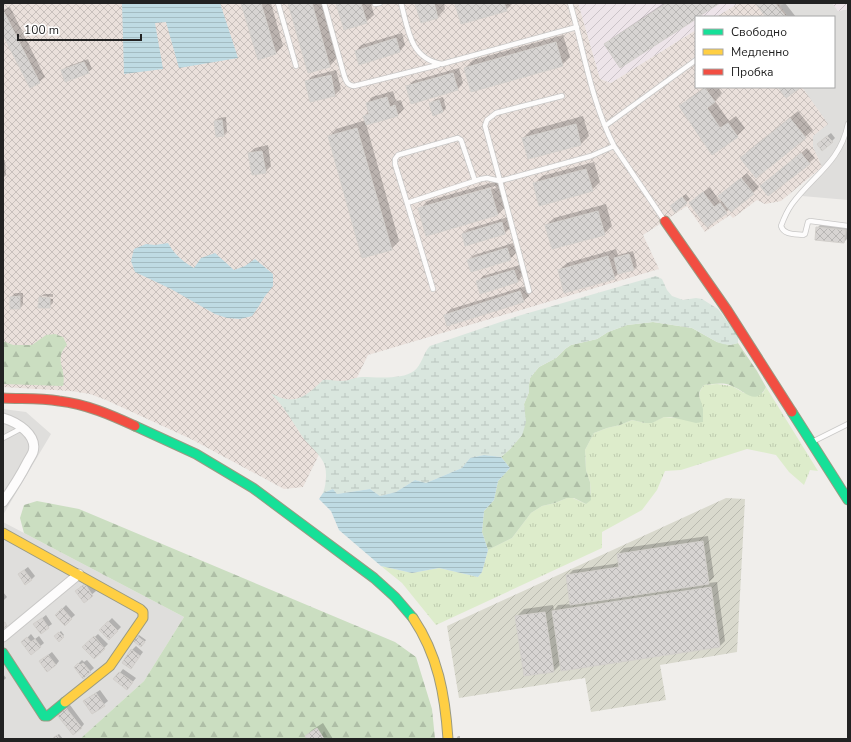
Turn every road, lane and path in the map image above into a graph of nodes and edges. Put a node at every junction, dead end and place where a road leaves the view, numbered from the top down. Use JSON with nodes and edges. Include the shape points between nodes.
{"nodes":[{"id":1,"x":278,"y":3,"type":"edge"},
{"id":2,"x":324,"y":3,"type":"edge"},
{"id":3,"x":400,"y":3,"type":"edge"},
{"id":4,"x":570,"y":3,"type":"edge"},
{"id":5,"x":577,"y":27,"type":"junction"},
{"id":6,"x":695,"y":61,"type":"edge"},
{"id":7,"x":442,"y":64,"type":"junction"},
{"id":8,"x":296,"y":66,"type":"dead end"},
{"id":9,"x":562,"y":96,"type":"dead end"},
{"id":10,"x":848,"y":124,"type":"edge"},
{"id":11,"x":605,"y":126,"type":"junction"},
{"id":12,"x":614,"y":146,"type":"junction"},
{"id":13,"x":475,"y":181,"type":"junction"},
{"id":14,"x":500,"y":181,"type":"junction"},
{"id":15,"x":407,"y":203,"type":"junction"},
{"id":16,"x":665,"y":221,"type":"joint"},
{"id":17,"x":848,"y":226,"type":"edge"},
{"id":18,"x":433,"y":289,"type":"dead end"},
{"id":19,"x":529,"y":291,"type":"dead end"},
{"id":20,"x":3,"y":398,"type":"edge"},
{"id":21,"x":3,"y":418,"type":"edge"},
{"id":22,"x":848,"y":424,"type":"edge"},
{"id":23,"x":22,"y":428,"type":"junction"},
{"id":24,"x":3,"y":438,"type":"edge"},
{"id":25,"x":811,"y":442,"type":"junction"},
{"id":26,"x":848,"y":500,"type":"edge"},
{"id":27,"x":3,"y":502,"type":"edge"},
{"id":28,"x":3,"y":533,"type":"edge"},
{"id":29,"x":79,"y":574,"type":"junction"},
{"id":30,"x":3,"y":637,"type":"edge"},
{"id":31,"x":3,"y":653,"type":"edge"},
{"id":32,"x":448,"y":739,"type":"edge"}],
"edges":[{"from":1,"to":8,"type":"lane"},
{"from":2,"to":7,"type":"lane","via":[[346,82],[350,86]]},
{"from":3,"to":7,"type":"lane","via":[[416,49],[426,60]]},
{"from":4,"to":5,"type":"lane"},
{"from":5,"to":7,"type":"lane"},
{"from":5,"to":11,"type":"lane"},
{"from":6,"to":11,"type":"lane"},
{"from":9,"to":14,"type":"lane","via":[[496,114],[487,120],[485,126]]},
{"from":10,"to":17,"type":"lane","via":[[837,154],[792,204],[781,226],[786,233],[803,235],[810,221]]},
{"from":11,"to":12,"type":"lane"},
{"from":12,"to":14,"type":"lane","via":[[591,156]]},
{"from":12,"to":16,"type":"lane"},
{"from":13,"to":14,"type":"lane","via":[[487,178]]},
{"from":13,"to":15,"type":"lane"},
{"from":13,"to":15,"type":"lane","via":[[461,140],[458,138],[398,155],[395,164]]},
{"from":14,"to":19,"type":"lane"},
{"from":15,"to":18,"type":"lane"},
{"from":16,"to":25,"type":"street","via":[[727,310]]},
{"from":20,"to":32,"type":"street","via":[[60,401],[96,409],[197,455],[254,489],[376,581],[414,618],[427,640],[442,684]]},
{"from":21,"to":23,"type":"street"},
{"from":22,"to":25,"type":"lane"},
{"from":23,"to":24,"type":"lane"},
{"from":23,"to":27,"type":"street","via":[[31,437],[34,444],[33,452]]},
{"from":25,"to":26,"type":"street"},
{"from":28,"to":29,"type":"street"},
{"from":29,"to":30,"type":"street"},
{"from":29,"to":31,"type":"street","via":[[143,611],[143,618],[110,666],[48,716],[44,716]]}]}
